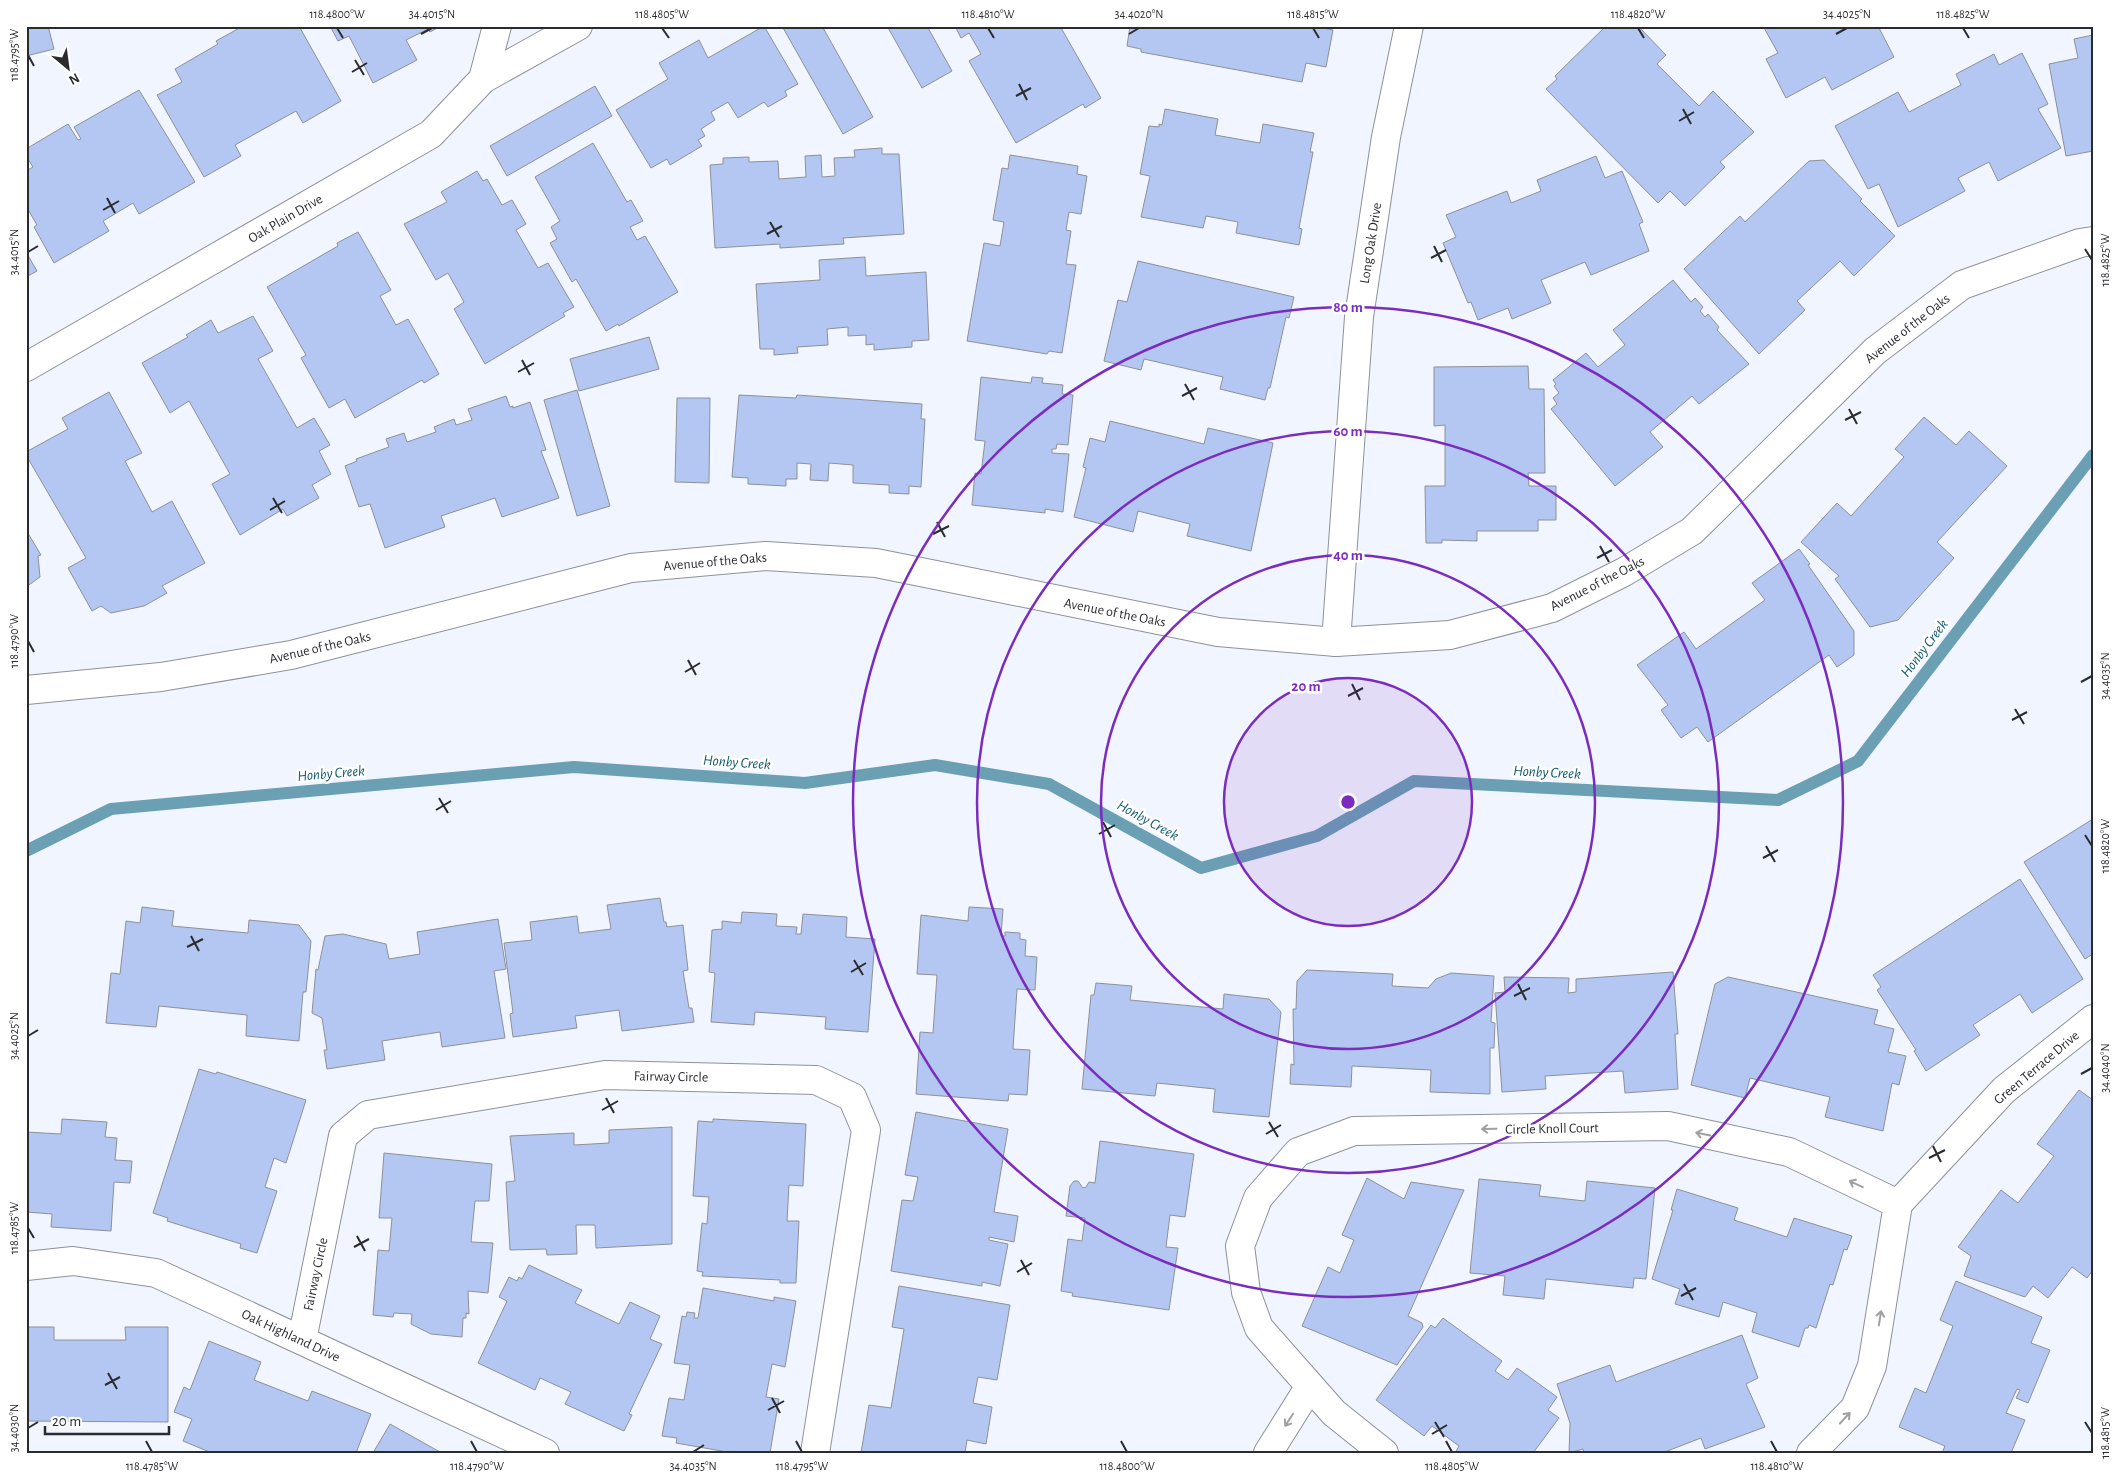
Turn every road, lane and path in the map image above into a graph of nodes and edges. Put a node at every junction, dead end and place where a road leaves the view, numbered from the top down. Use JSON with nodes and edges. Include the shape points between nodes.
{"nodes":[{"id":1,"x":497,"y":26,"type":"edge"},
{"id":2,"x":578,"y":26,"type":"edge"},
{"id":3,"x":1409,"y":26,"type":"edge"},
{"id":4,"x":483,"y":80,"type":"junction"},
{"id":5,"x":2093,"y":241,"type":"edge"},
{"id":6,"x":26,"y":367,"type":"edge"},
{"id":7,"x":1336,"y":642,"type":"junction"},
{"id":8,"x":26,"y":690,"type":"edge"},
{"id":9,"x":2093,"y":1019,"type":"edge"},
{"id":10,"x":1898,"y":1204,"type":"junction"},
{"id":11,"x":26,"y":1266,"type":"edge"},
{"id":12,"x":302,"y":1340,"type":"junction"},
{"id":13,"x":1310,"y":1386,"type":"junction"},
{"id":14,"x":1367,"y":1449,"type":"edge"},
{"id":15,"x":545,"y":1453,"type":"edge"},
{"id":16,"x":815,"y":1453,"type":"edge"},
{"id":17,"x":1268,"y":1453,"type":"edge"},
{"id":18,"x":1811,"y":1453,"type":"edge"}],
"edges":[{"from":1,"to":4,"type":"street","name":"Oak Plain Drive"},
{"from":2,"to":4,"type":"street"},
{"from":3,"to":7,"type":"street","name":"Long Oak Drive","via":[[1386,137],[1359,317]]},
{"from":4,"to":6,"type":"street","name":"Oak Plain Drive","via":[[431,134]]},
{"from":5,"to":7,"type":"street","name":"Avenue of the Oaks","via":[[1962,285],[1875,351],[1692,531],[1624,572],[1552,608],[1450,635]]},
{"from":7,"to":8,"type":"street","name":"Avenue of the Oaks","via":[[1218,632],[876,563],[766,556],[631,568],[291,655],[161,678]]},
{"from":9,"to":10,"type":"street","name":"Green Terrace Drive","via":[[2004,1090]]},
{"from":10,"to":13,"type":"street","name":"Circle Knoll Court","one_way":true,"via":[[1789,1152],[1668,1126],[1354,1131],[1298,1152],[1258,1198],[1240,1246],[1246,1292],[1259,1328]]},
{"from":18,"to":10,"type":"street","one_way":true,"via":[[1854,1408],[1872,1366]]},
{"from":11,"to":12,"type":"street","name":"Oak Highland Drive","via":[[73,1261],[156,1273]]},
{"from":12,"to":15,"type":"street","name":"Oak Highland Drive"},
{"from":12,"to":16,"type":"street","name":"Fairway Circle","via":[[343,1136],[368,1115],[604,1075],[816,1080],[852,1097],[866,1130]]},
{"from":13,"to":14,"type":"street","name":"Circle Knoll Court"},
{"from":13,"to":17,"type":"street","one_way":true}]}
